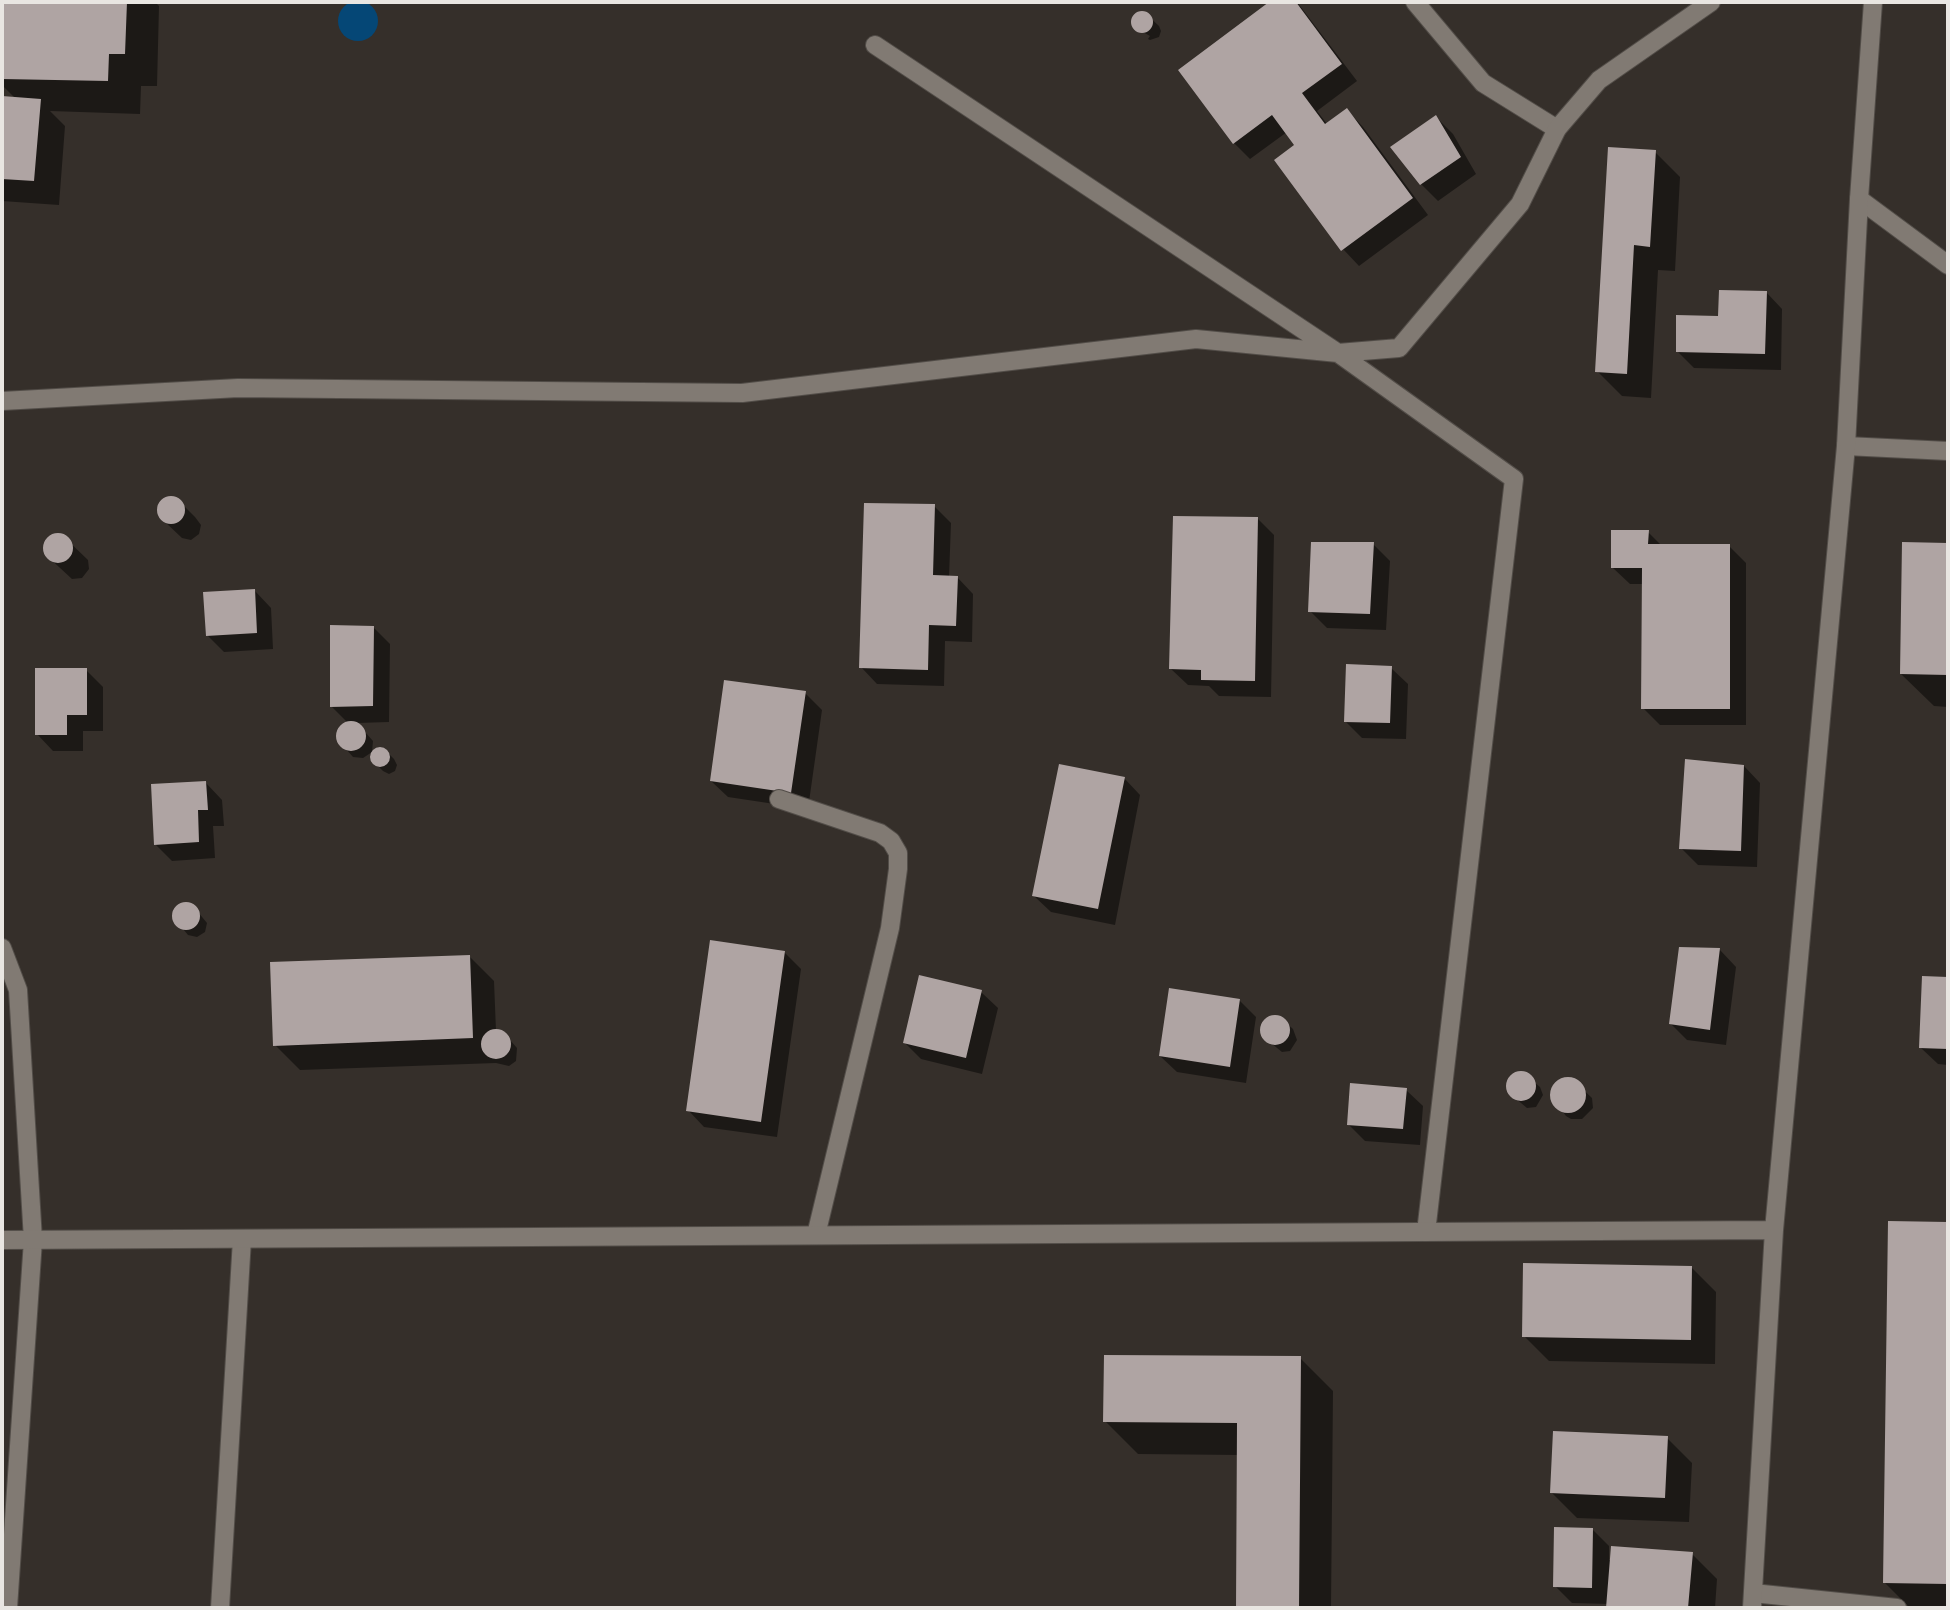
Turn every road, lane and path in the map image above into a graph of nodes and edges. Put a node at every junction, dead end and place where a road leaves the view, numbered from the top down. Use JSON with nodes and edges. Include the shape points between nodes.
{"nodes":[{"id":1,"x":1415,"y":2,"type":"edge"},
{"id":2,"x":1710,"y":2,"type":"edge"},
{"id":3,"x":1873,"y":2,"type":"edge"},
{"id":4,"x":875,"y":45,"type":"dead end"},
{"id":5,"x":1557,"y":129,"type":"junction"},
{"id":6,"x":1859,"y":199,"type":"junction"},
{"id":7,"x":1948,"y":265,"type":"edge"},
{"id":8,"x":1338,"y":352,"type":"junction"},
{"id":9,"x":2,"y":401,"type":"edge"},
{"id":10,"x":1846,"y":446,"type":"junction"},
{"id":11,"x":1948,"y":451,"type":"edge"},
{"id":12,"x":779,"y":799,"type":"dead end"},
{"id":13,"x":2,"y":948,"type":"edge"},
{"id":14,"x":1774,"y":1230,"type":"junction"},
{"id":15,"x":1426,"y":1232,"type":"junction"},
{"id":16,"x":816,"y":1235,"type":"junction"},
{"id":17,"x":242,"y":1239,"type":"junction"},
{"id":18,"x":2,"y":1240,"type":"edge"},
{"id":19,"x":33,"y":1240,"type":"junction"},
{"id":20,"x":1753,"y":1601,"type":"edge"},
{"id":21,"x":8,"y":1608,"type":"edge"},
{"id":22,"x":220,"y":1608,"type":"edge"},
{"id":23,"x":1897,"y":1608,"type":"edge"}],
"edges":[{"from":1,"to":5,"type":"street","via":[[1483,83]]},
{"from":2,"to":5,"type":"street","via":[[1599,80]]},
{"from":3,"to":6,"type":"street"},
{"from":4,"to":8,"type":"street"},
{"from":5,"to":8,"type":"street","via":[[1520,204],[1399,348]]},
{"from":6,"to":7,"type":"street"},
{"from":6,"to":10,"type":"street"},
{"from":8,"to":9,"type":"street","via":[[1196,339],[742,393],[238,388]]},
{"from":8,"to":15,"type":"street","via":[[1514,479]]},
{"from":10,"to":11,"type":"street"},
{"from":10,"to":14,"type":"street"},
{"from":12,"to":16,"type":"street","via":[[880,833],[898,853],[890,928]]},
{"from":13,"to":19,"type":"street","via":[[18,989]]},
{"from":14,"to":15,"type":"street"},
{"from":14,"to":20,"type":"street"},
{"from":15,"to":16,"type":"street"},
{"from":16,"to":17,"type":"street"},
{"from":17,"to":19,"type":"street"},
{"from":17,"to":22,"type":"street"},
{"from":18,"to":19,"type":"street"},
{"from":19,"to":21,"type":"street"},
{"from":20,"to":23,"type":"street"}]}
